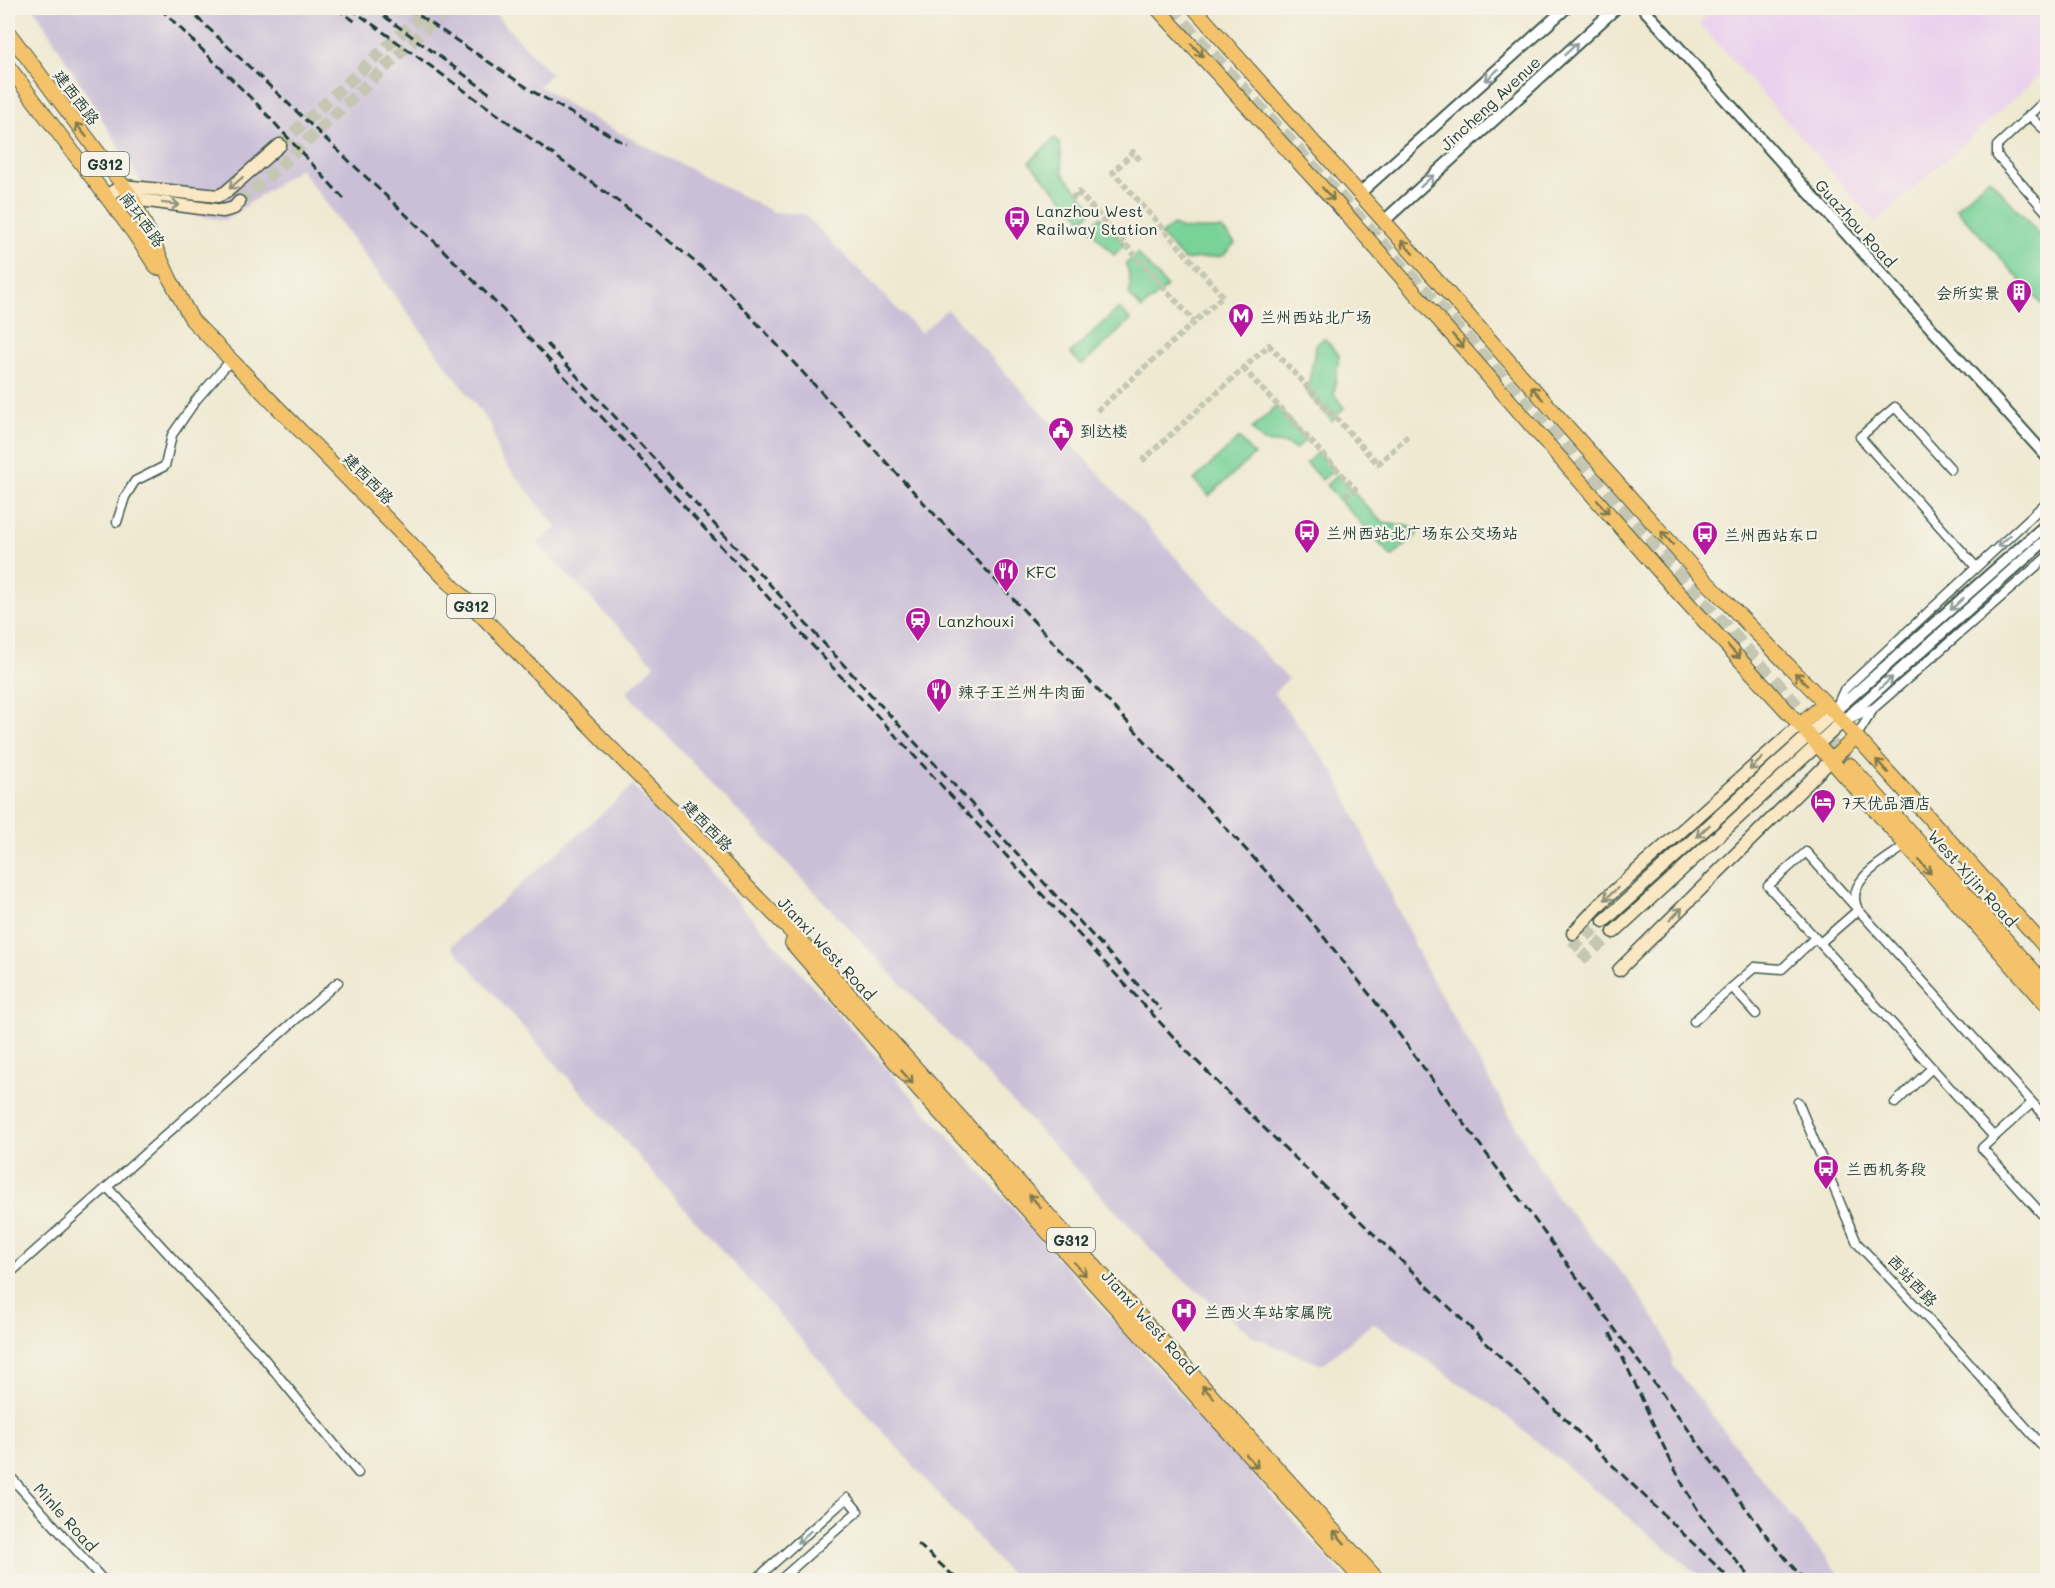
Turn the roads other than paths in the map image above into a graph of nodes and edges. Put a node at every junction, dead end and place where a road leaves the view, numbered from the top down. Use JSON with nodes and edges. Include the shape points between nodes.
{"nodes":[{"id":1,"x":1157,"y":8,"type":"edge"},
{"id":2,"x":1194,"y":8,"type":"edge"},
{"id":3,"x":1566,"y":8,"type":"edge"},
{"id":4,"x":1616,"y":8,"type":"edge"},
{"id":5,"x":1643,"y":8,"type":"edge"},
{"id":6,"x":8,"y":32,"type":"edge"},
{"id":7,"x":8,"y":66,"type":"edge"},
{"id":8,"x":2048,"y":98,"type":"edge"},
{"id":9,"x":2029,"y":115,"type":"junction"},
{"id":10,"x":2048,"y":133,"type":"edge"},
{"id":11,"x":280,"y":145,"type":"tunnel mouth"},
{"id":12,"x":123,"y":186,"type":"junction"},
{"id":13,"x":1360,"y":193,"type":"junction"},
{"id":14,"x":105,"y":196,"type":"junction"},
{"id":15,"x":133,"y":199,"type":"junction"},
{"id":16,"x":239,"y":202,"type":"tunnel mouth"},
{"id":17,"x":114,"y":208,"type":"junction"},
{"id":18,"x":2048,"y":214,"type":"edge"},
{"id":19,"x":1384,"y":221,"type":"junction"},
{"id":20,"x":184,"y":307,"type":"junction"},
{"id":21,"x":231,"y":360,"type":"junction"},
{"id":22,"x":2048,"y":458,"type":"edge"},
{"id":23,"x":1951,"y":469,"type":"dead end"},
{"id":24,"x":2048,"y":501,"type":"edge"},
{"id":25,"x":117,"y":522,"type":"dead end"},
{"id":26,"x":2048,"y":523,"type":"edge"},
{"id":27,"x":2048,"y":538,"type":"edge"},
{"id":28,"x":2048,"y":556,"type":"edge"},
{"id":29,"x":1976,"y":567,"type":"junction"},
{"id":30,"x":1874,"y":708,"type":"junction"},
{"id":31,"x":1833,"y":712,"type":"junction"},
{"id":32,"x":1808,"y":734,"type":"junction"},
{"id":33,"x":1856,"y":737,"type":"junction"},
{"id":34,"x":1831,"y":760,"type":"junction"},
{"id":35,"x":1906,"y":845,"type":"junction"},
{"id":36,"x":762,"y":903,"type":"junction"},
{"id":37,"x":1858,"y":910,"type":"junction"},
{"id":38,"x":1604,"y":921,"type":"tunnel mouth"},
{"id":39,"x":1573,"y":933,"type":"dead end"},
{"id":40,"x":1614,"y":933,"type":"tunnel mouth"},
{"id":41,"x":1818,"y":941,"type":"junction"},
{"id":42,"x":2048,"y":950,"type":"edge"},
{"id":43,"x":1619,"y":970,"type":"dead end"},
{"id":44,"x":2048,"y":975,"type":"edge"},
{"id":45,"x":338,"y":982,"type":"dead end"},
{"id":46,"x":1732,"y":987,"type":"junction"},
{"id":47,"x":2048,"y":987,"type":"edge"},
{"id":48,"x":2048,"y":1006,"type":"edge"},
{"id":49,"x":1756,"y":1014,"type":"dead end"},
{"id":50,"x":1694,"y":1021,"type":"dead end"},
{"id":51,"x":1932,"y":1068,"type":"junction"},
{"id":52,"x":1798,"y":1102,"type":"dead end"},
{"id":53,"x":1895,"y":1103,"type":"dead end"},
{"id":54,"x":2032,"y":1103,"type":"junction"},
{"id":55,"x":2048,"y":1120,"type":"edge"},
{"id":56,"x":1994,"y":1137,"type":"junction"},
{"id":57,"x":107,"y":1187,"type":"junction"},
{"id":58,"x":2048,"y":1221,"type":"edge"},
{"id":59,"x":8,"y":1275,"type":"edge"},
{"id":60,"x":2048,"y":1452,"type":"edge"},
{"id":61,"x":358,"y":1473,"type":"dead end"},
{"id":62,"x":8,"y":1474,"type":"edge"},
{"id":63,"x":2048,"y":1576,"type":"edge"},
{"id":64,"x":102,"y":1581,"type":"edge"},
{"id":65,"x":755,"y":1581,"type":"edge"},
{"id":66,"x":780,"y":1581,"type":"edge"},
{"id":67,"x":1362,"y":1581,"type":"edge"},
{"id":68,"x":1378,"y":1581,"type":"edge"},
{"id":69,"x":2043,"y":1581,"type":"edge"}],
"edges":[{"from":1,"to":32,"type":"main road","one_way":true,"via":[[1339,206]]},
{"from":2,"to":13,"type":"main road"},
{"from":3,"to":13,"type":"street","name":"Jincheng Avenue","one_way":true},
{"from":19,"to":4,"type":"street","name":"Jincheng Avenue","one_way":true},
{"from":5,"to":22,"type":"street","name":"Guazhou Road"},
{"from":12,"to":6,"type":"main road","name":"建西西路","number":"G312","one_way":true},
{"from":7,"to":14,"type":"main road","name":"南环西路","number":"G312"},
{"from":8,"to":9,"type":"street"},
{"from":9,"to":10,"type":"street"},
{"from":9,"to":18,"type":"street","via":[[1997,146],[1997,156]]},
{"from":11,"to":12,"type":"main road","one_way":true,"via":[[218,196]]},
{"from":12,"to":14,"type":"main road"},
{"from":12,"to":15,"type":"main road","name":"建西西路","number":"G312"},
{"from":13,"to":19,"type":"main road"},
{"from":14,"to":17,"type":"main road","name":"南环西路","number":"G312"},
{"from":15,"to":16,"type":"main road","one_way":true,"via":[[223,211]]},
{"from":15,"to":17,"type":"main road"},
{"from":15,"to":20,"type":"main road","name":"建西西路","number":"G312"},
{"from":17,"to":20,"type":"main road","name":"南环西路","number":"G312"},
{"from":31,"to":19,"type":"main road","one_way":true,"via":[[1694,569]]},
{"from":20,"to":21,"type":"main road","name":"建西西路","number":"G312"},
{"from":21,"to":25,"type":"street","via":[[172,435],[165,466],[135,481]]},
{"from":21,"to":36,"type":"main road","name":"建西西路","number":"G312"},
{"from":23,"to":29,"type":"street","via":[[1895,407],[1860,437]]},
{"from":24,"to":29,"type":"street","one_way":true},
{"from":26,"to":31,"type":"street","one_way":true},
{"from":31,"to":27,"type":"street","one_way":true},
{"from":28,"to":30,"type":"street"},
{"from":29,"to":31,"type":"street","via":[[1844,690]]},
{"from":30,"to":31,"type":"street"},
{"from":30,"to":33,"type":"street"},
{"from":31,"to":32,"type":"main road"},
{"from":31,"to":32,"type":"main road"},
{"from":31,"to":33,"type":"main road"},
{"from":32,"to":34,"type":"main road"},
{"from":32,"to":38,"type":"main road","one_way":true},
{"from":32,"to":39,"type":"main road","one_way":true,"via":[[1604,900]]},
{"from":32,"to":40,"type":"main road"},
{"from":33,"to":34,"type":"main road"},
{"from":42,"to":33,"type":"main road","one_way":true},
{"from":34,"to":35,"type":"main road"},
{"from":43,"to":34,"type":"main road","one_way":true},
{"from":35,"to":37,"type":"street","via":[[1860,880],[1854,895]]},
{"from":35,"to":48,"type":"main road","one_way":true},
{"from":36,"to":67,"type":"main road","name":"Jianxi West Road","number":"G312","one_way":true,"via":[[804,958],[914,1084]]},
{"from":68,"to":36,"type":"main road","name":"Jianxi West Road","number":"G312","one_way":true,"via":[[810,951]]},
{"from":37,"to":41,"type":"street"},
{"from":37,"to":41,"type":"street","via":[[1806,852],[1768,886]]},
{"from":37,"to":54,"type":"street"},
{"from":41,"to":46,"type":"street","via":[[1782,969],[1755,967]]},
{"from":41,"to":51,"type":"street"},
{"from":44,"to":47,"type":"main road","name":"West Xijin Road","via":[[1853,762]]},
{"from":45,"to":57,"type":"street"},
{"from":46,"to":49,"type":"street"},
{"from":46,"to":50,"type":"street"},
{"from":51,"to":53,"type":"street"},
{"from":51,"to":56,"type":"street"},
{"from":52,"to":60,"type":"street","name":"西站西路","via":[[1857,1243]]},
{"from":54,"to":55,"type":"street"},
{"from":54,"to":56,"type":"street"},
{"from":56,"to":58,"type":"street","via":[[1982,1148]]},
{"from":57,"to":59,"type":"street"},
{"from":57,"to":61,"type":"street","via":[[262,1356]]},
{"from":62,"to":64,"type":"street","name":"Minle Road"},
{"from":63,"to":69,"type":"street"},
{"from":66,"to":65,"type":"street","one_way":true,"via":[[858,1511],[847,1498]]}]}
